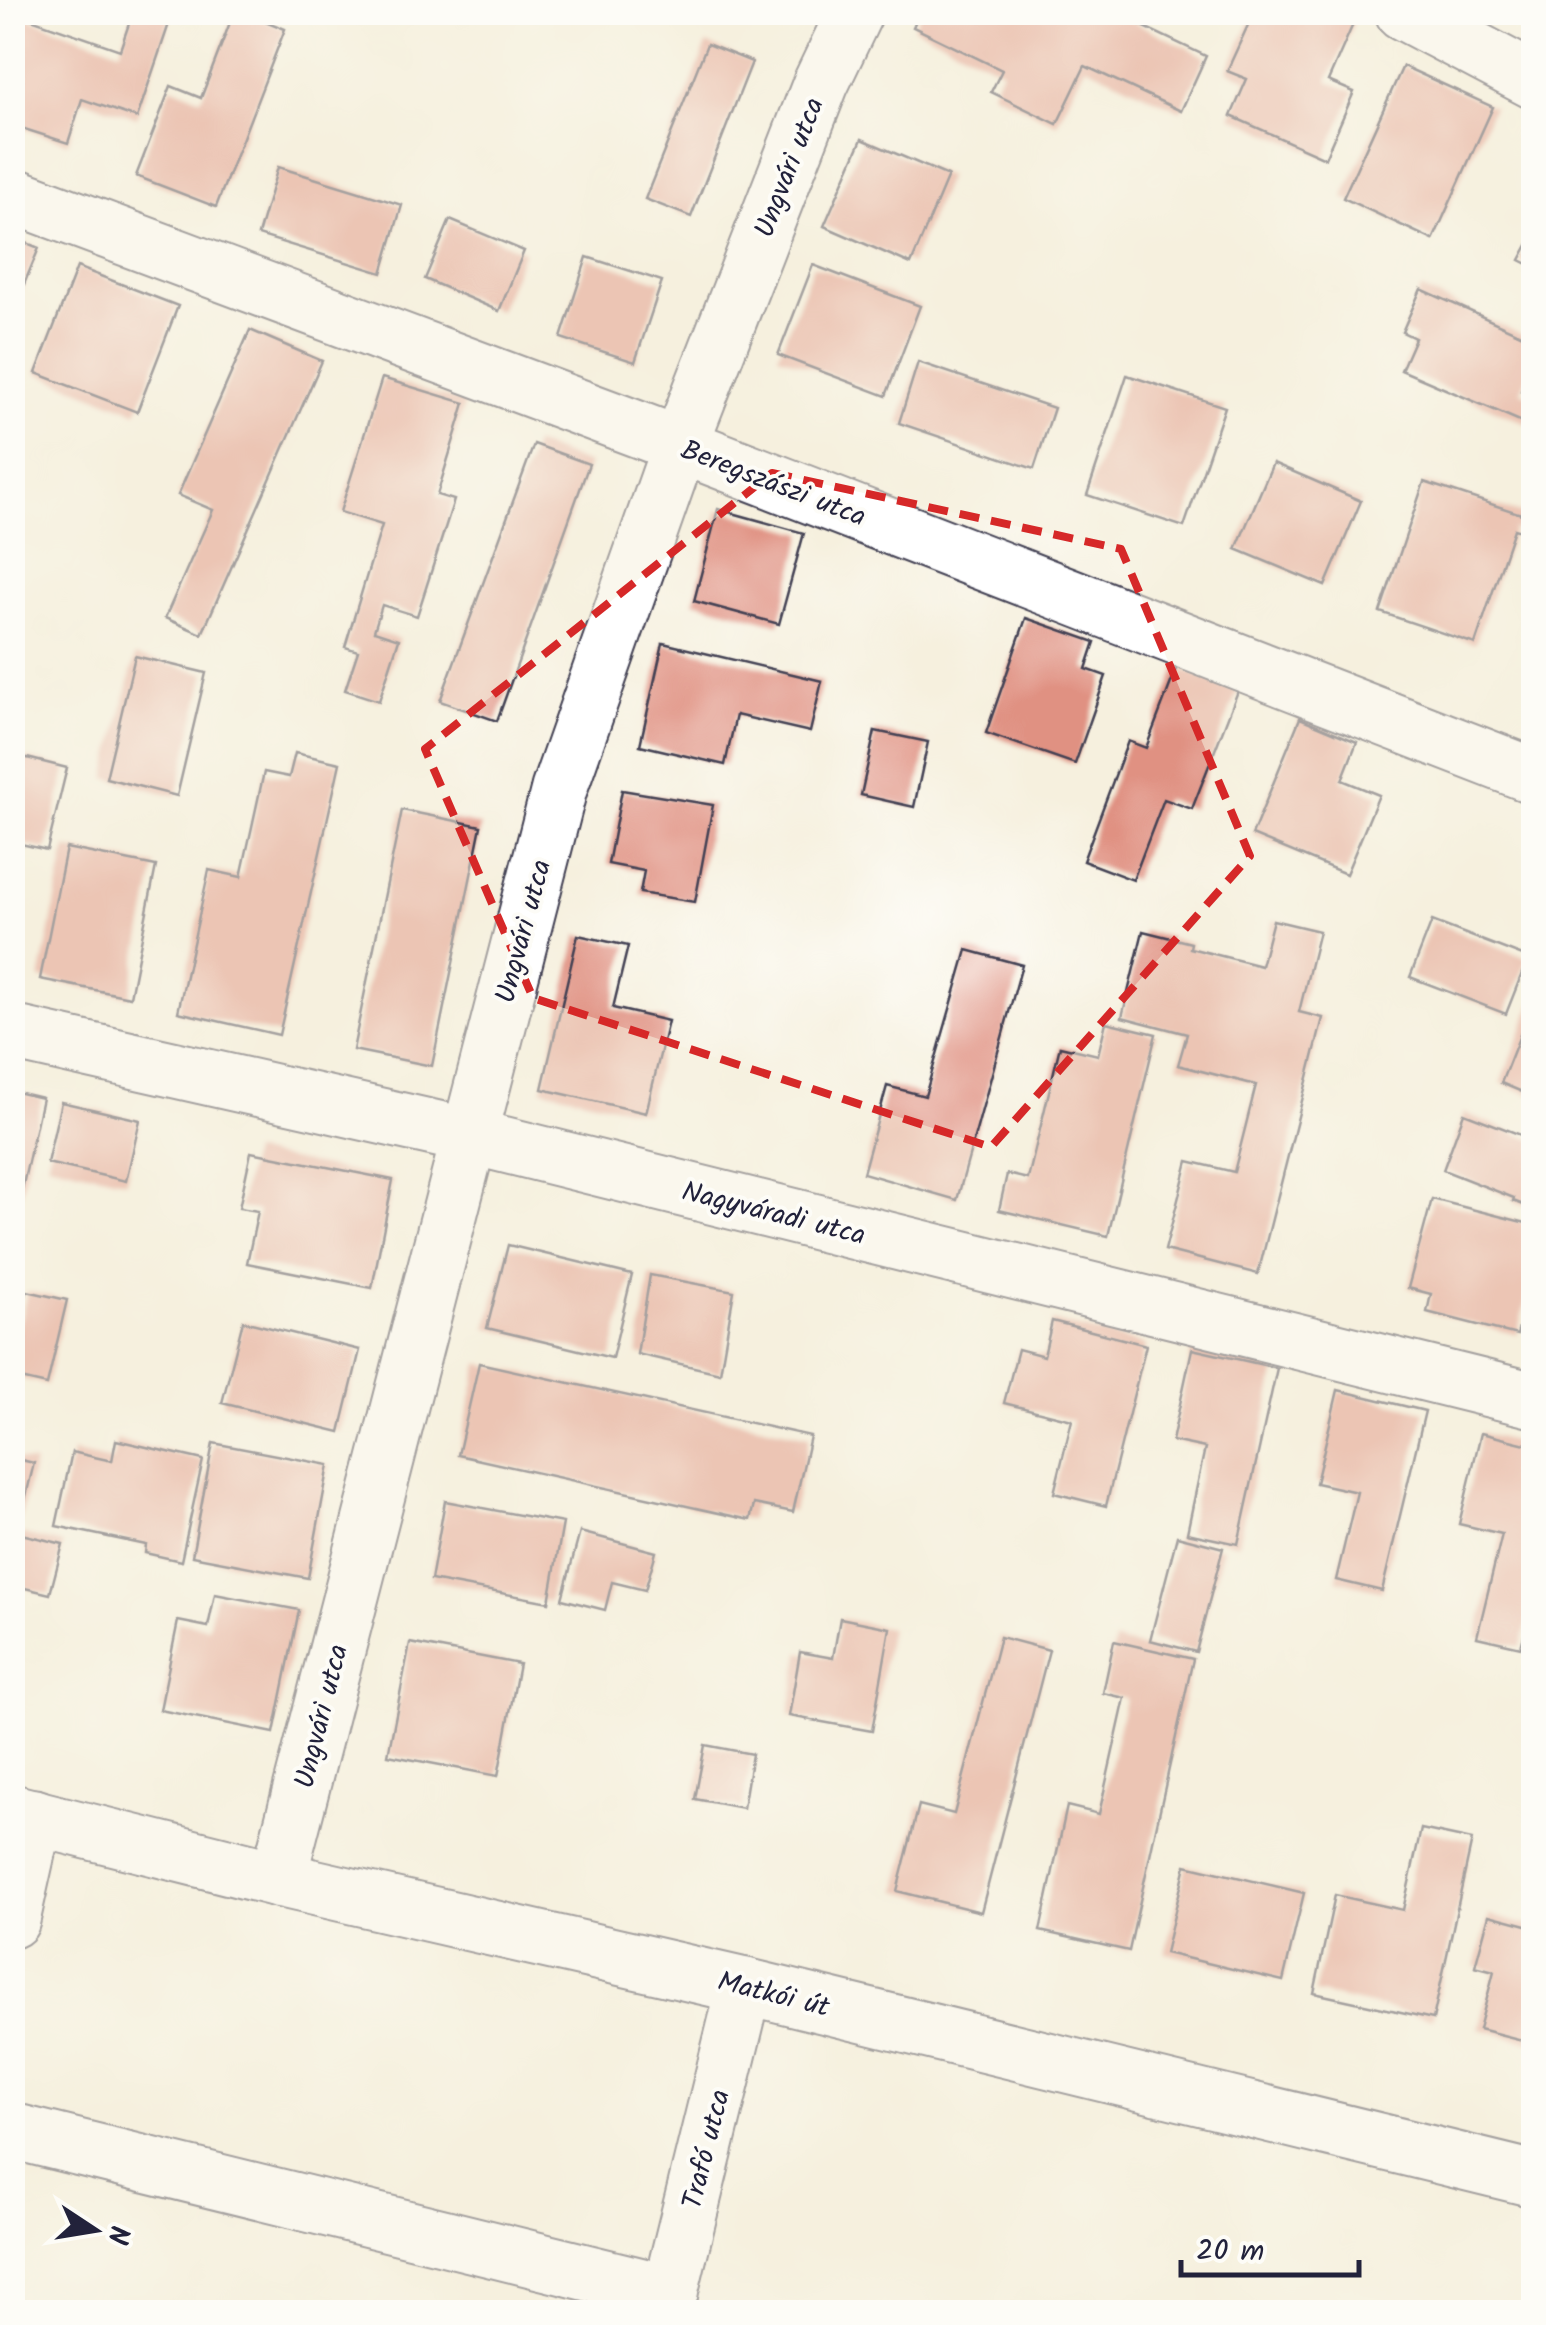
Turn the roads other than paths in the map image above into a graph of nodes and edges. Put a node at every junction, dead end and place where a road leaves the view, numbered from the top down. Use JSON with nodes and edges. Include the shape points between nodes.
{"nodes":[{"id":1,"x":856,"y":12,"type":"edge"},
{"id":2,"x":1410,"y":14,"type":"edge"},
{"id":3,"x":1534,"y":81,"type":"edge"},
{"id":4,"x":12,"y":195,"type":"edge"},
{"id":5,"x":680,"y":445,"type":"junction"},
{"id":6,"x":1534,"y":776,"type":"edge"},
{"id":7,"x":12,"y":1033,"type":"edge"},
{"id":8,"x":469,"y":1136,"type":"junction"},
{"id":9,"x":1534,"y":1400,"type":"edge"},
{"id":10,"x":24,"y":1815,"type":"edge"},
{"id":11,"x":278,"y":1879,"type":"junction"},
{"id":12,"x":12,"y":1920,"type":"edge"},
{"id":13,"x":744,"y":1986,"type":"junction"},
{"id":14,"x":12,"y":2131,"type":"edge"},
{"id":15,"x":1534,"y":2179,"type":"edge"},
{"id":16,"x":668,"y":2303,"type":"edge"}],
"edges":[{"from":1,"to":5,"type":"street","name":"Ungvári utca","via":[[821,83]]},
{"from":2,"to":3,"type":"street"},
{"from":4,"to":5,"type":"street","name":"Beregszászi utca"},
{"from":5,"to":6,"type":"street","name":"Beregszászi utca"},
{"from":5,"to":8,"type":"street","name":"Ungvári utca","via":[[559,790]]},
{"from":7,"to":8,"type":"street","name":"Nagyváradi utca"},
{"from":8,"to":9,"type":"street","name":"Nagyváradi utca"},
{"from":8,"to":11,"type":"street","name":"Ungvári utca"},
{"from":10,"to":11,"type":"street","name":"Matkói út"},
{"from":10,"to":12,"type":"street"},
{"from":11,"to":13,"type":"street","name":"Matkói út"},
{"from":13,"to":15,"type":"street","name":"Matkói út"},
{"from":13,"to":16,"type":"street","name":"Trafó utca"},
{"from":14,"to":16,"type":"street"}]}
